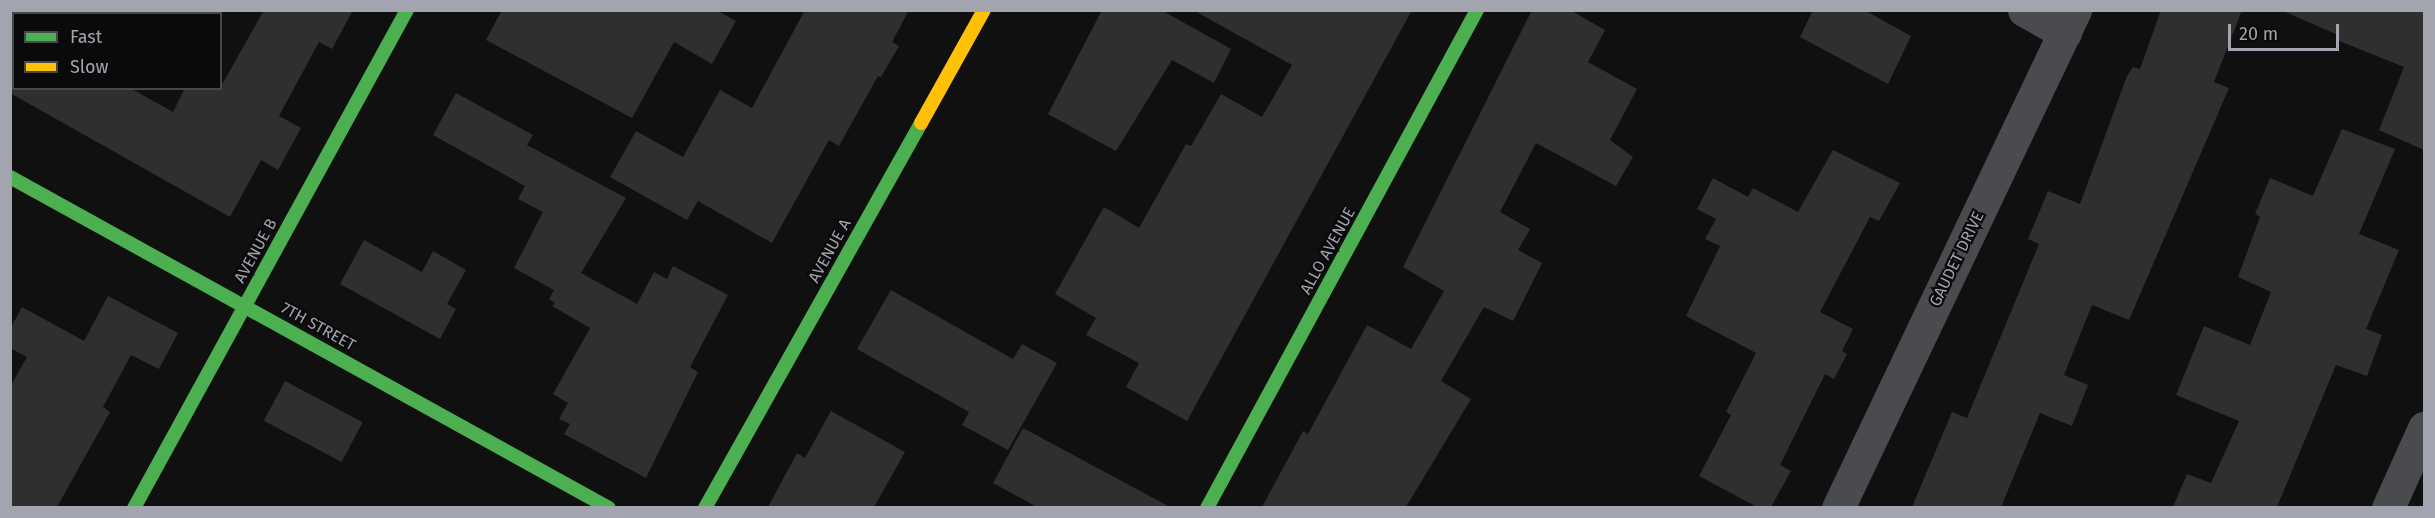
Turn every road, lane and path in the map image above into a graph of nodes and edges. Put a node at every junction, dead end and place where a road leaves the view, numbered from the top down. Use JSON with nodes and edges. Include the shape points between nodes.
{"nodes":[{"id":1,"x":407,"y":10,"type":"edge"},
{"id":2,"x":984,"y":10,"type":"edge"},
{"id":3,"x":1477,"y":10,"type":"edge"},
{"id":4,"x":2024,"y":10,"type":"edge"},
{"id":5,"x":2070,"y":22,"type":"edge"},
{"id":6,"x":10,"y":177,"type":"edge"},
{"id":7,"x":245,"y":306,"type":"junction"},
{"id":8,"x":2424,"y":428,"type":"edge"},
{"id":9,"x":134,"y":507,"type":"edge"},
{"id":10,"x":609,"y":507,"type":"edge"},
{"id":11,"x":705,"y":507,"type":"edge"},
{"id":12,"x":1207,"y":507,"type":"edge"},
{"id":13,"x":1838,"y":507,"type":"edge"},
{"id":14,"x":2388,"y":507,"type":"edge"}],
"edges":[{"from":1,"to":7,"type":"street","name":"AVENUE B"},
{"from":2,"to":11,"type":"street","name":"AVENUE A"},
{"from":3,"to":12,"type":"street","name":"ALLO AVENUE"},
{"from":4,"to":5,"type":"street"},
{"from":5,"to":13,"type":"street","name":"GAUDET DRIVE"},
{"from":6,"to":7,"type":"street","name":"7TH STREET"},
{"from":7,"to":9,"type":"street","name":"AVENUE B"},
{"from":7,"to":10,"type":"street","name":"7TH STREET"},
{"from":8,"to":14,"type":"street"}]}
